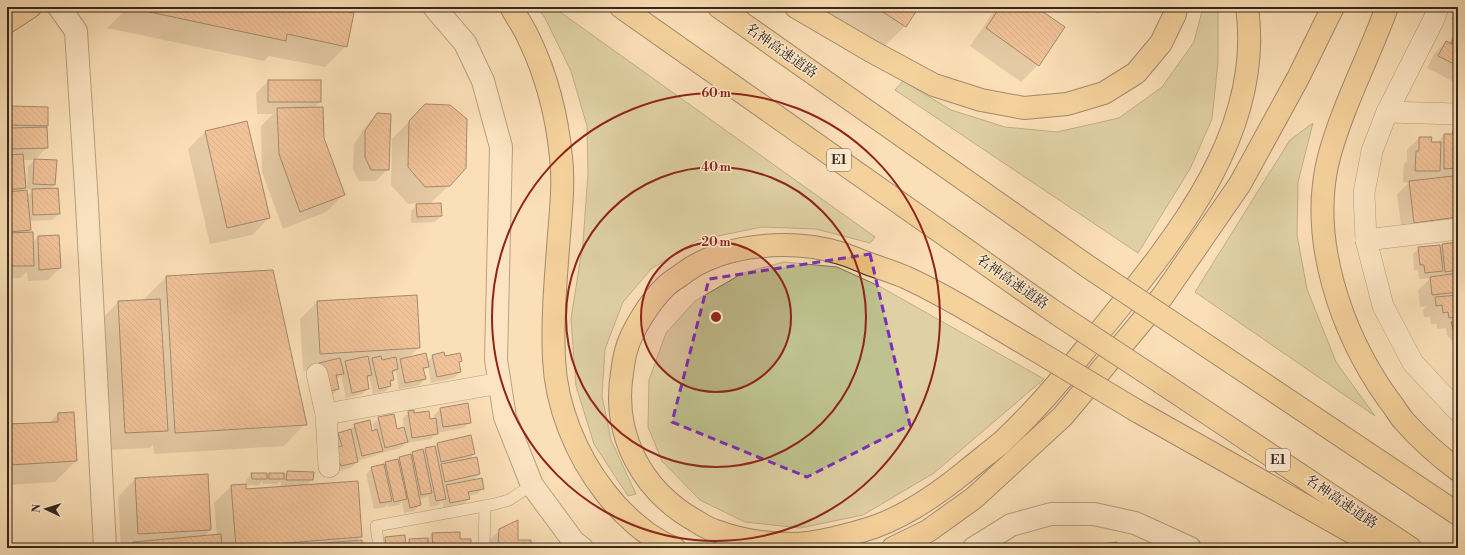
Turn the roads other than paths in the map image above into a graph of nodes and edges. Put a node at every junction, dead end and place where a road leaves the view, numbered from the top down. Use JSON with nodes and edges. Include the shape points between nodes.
{"nodes":[{"id":1,"x":30,"y":7,"type":"edge"},
{"id":2,"x":59,"y":7,"type":"edge"},
{"id":3,"x":434,"y":7,"type":"edge"},
{"id":4,"x":511,"y":7,"type":"edge"},
{"id":5,"x":621,"y":7,"type":"edge"},
{"id":6,"x":718,"y":7,"type":"edge"},
{"id":7,"x":796,"y":7,"type":"edge"},
{"id":8,"x":1176,"y":7,"type":"edge"},
{"id":9,"x":1247,"y":7,"type":"edge"},
{"id":10,"x":1333,"y":7,"type":"edge"},
{"id":11,"x":1387,"y":7,"type":"edge"},
{"id":12,"x":1438,"y":7,"type":"edge"},
{"id":13,"x":7,"y":22,"type":"edge"},
{"id":14,"x":1387,"y":112,"type":"junction"},
{"id":15,"x":1458,"y":114,"type":"edge"},
{"id":16,"x":1458,"y":229,"type":"edge"},
{"id":17,"x":1366,"y":240,"type":"junction"},
{"id":18,"x":317,"y":374,"type":"dead end"},
{"id":19,"x":500,"y":383,"type":"junction"},
{"id":20,"x":1458,"y":411,"type":"edge"},
{"id":21,"x":326,"y":414,"type":"junction"},
{"id":22,"x":1451,"y":464,"type":"edge"},
{"id":23,"x":329,"y":466,"type":"dead end"},
{"id":24,"x":532,"y":485,"type":"junction"},
{"id":25,"x":485,"y":506,"type":"junction"},
{"id":26,"x":1458,"y":514,"type":"edge"},
{"id":27,"x":1395,"y":545,"type":"edge"},
{"id":28,"x":105,"y":548,"type":"edge"},
{"id":29,"x":379,"y":548,"type":"edge"},
{"id":30,"x":484,"y":548,"type":"edge"},
{"id":31,"x":582,"y":548,"type":"edge"},
{"id":32,"x":674,"y":548,"type":"edge"},
{"id":33,"x":893,"y":548,"type":"edge"},
{"id":34,"x":974,"y":548,"type":"edge"},
{"id":35,"x":1190,"y":548,"type":"edge"}],
"edges":[{"from":1,"to":13,"type":"highway"},
{"from":2,"to":28,"type":"street","via":[[76,31]]},
{"from":3,"to":19,"type":"street","via":[[465,43],[477,68],[501,147],[496,360]]},
{"from":4,"to":32,"type":"highway","via":[[530,40],[546,80],[556,118],[561,159],[561,202],[553,317],[560,402],[574,442],[592,476],[615,505],[640,528]]},
{"from":5,"to":27,"type":"highway","name":"名神高速道路","number":"E1","bridge":true,"via":[[1056,313],[1162,383]]},
{"from":6,"to":26,"type":"highway","name":"名神高速道路","bridge":true,"via":[[1090,268]]},
{"from":7,"to":8,"type":"highway","via":[[934,85],[981,100],[1024,108],[1067,104],[1104,93],[1136,72],[1161,43]]},
{"from":9,"to":27,"type":"highway","bridge":true,"via":[[1250,27],[1248,69],[1239,111],[1224,150],[1201,196],[1168,246],[1054,389],[1002,442],[916,507],[877,526],[795,544],[751,541],[714,531],[678,511],[652,486],[633,458],[622,423],[620,386],[626,349],[642,314],[665,286],[696,264],[728,252],[763,246],[803,246],[839,252],[906,278],[956,304],[1032,348],[1137,411]]},
{"from":10,"to":33,"type":"highway","via":[[1298,78],[1240,184],[1162,297],[1058,421],[974,498],[928,531]]},
{"from":11,"to":22,"type":"highway","via":[[1345,107],[1329,157],[1322,202],[1325,245],[1335,291],[1351,335],[1374,379],[1404,421]]},
{"from":12,"to":14,"type":"street"},
{"from":14,"to":15,"type":"street"},
{"from":14,"to":17,"type":"street","via":[[1372,151],[1364,193]]},
{"from":16,"to":17,"type":"street"},
{"from":17,"to":20,"type":"street","via":[[1383,306],[1413,363]]},
{"from":18,"to":21,"type":"street"},
{"from":19,"to":21,"type":"street"},
{"from":19,"to":24,"type":"street","via":[[505,417]]},
{"from":21,"to":23,"type":"street"},
{"from":24,"to":25,"type":"lane","via":[[509,500]]},
{"from":24,"to":31,"type":"street","via":[[574,542]]},
{"from":25,"to":29,"type":"lane","via":[[376,526]]},
{"from":25,"to":30,"type":"lane"},
{"from":34,"to":35,"type":"street","via":[[1011,525],[1051,514],[1094,514],[1135,522]]}]}
